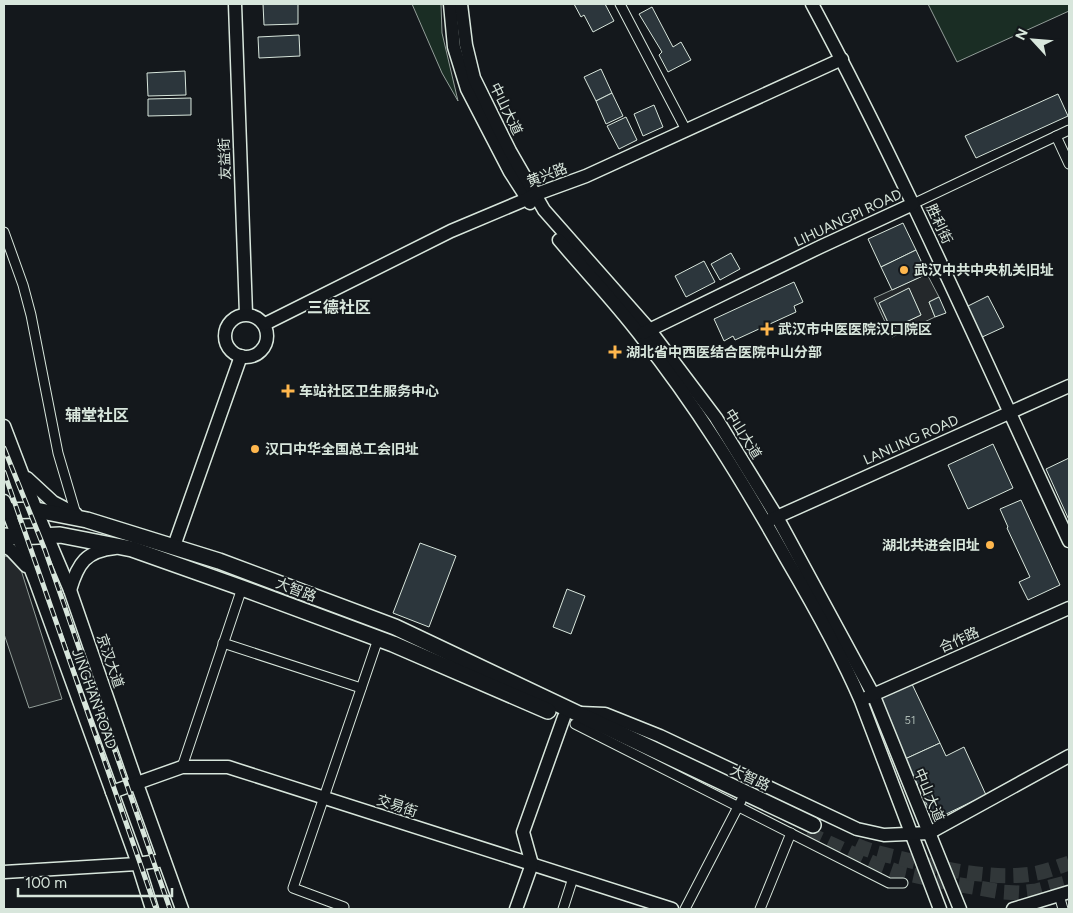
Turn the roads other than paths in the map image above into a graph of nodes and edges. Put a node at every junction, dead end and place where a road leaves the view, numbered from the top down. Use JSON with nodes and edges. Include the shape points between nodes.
{"nodes":[{"id":1,"x":235,"y":4,"type":"edge"},
{"id":2,"x":450,"y":4,"type":"edge"},
{"id":3,"x":461,"y":4,"type":"edge"},
{"id":4,"x":620,"y":4,"type":"edge"},
{"id":5,"x":812,"y":4,"type":"edge"},
{"id":6,"x":842,"y":58,"type":"junction"},
{"id":7,"x":686,"y":130,"type":"junction"},
{"id":8,"x":1069,"y":130,"type":"edge"},
{"id":9,"x":1056,"y":136,"type":"junction"},
{"id":10,"x":1069,"y":164,"type":"edge"},
{"id":11,"x":530,"y":197,"type":"junction"},
{"id":12,"x":913,"y":204,"type":"junction"},
{"id":13,"x":4,"y":232,"type":"edge"},
{"id":14,"x":246,"y":314,"type":"junction"},
{"id":15,"x":264,"y":324,"type":"junction"},
{"id":16,"x":644,"y":332,"type":"junction"},
{"id":17,"x":240,"y":356,"type":"junction"},
{"id":18,"x":1069,"y":386,"type":"edge"},
{"id":19,"x":1009,"y":412,"type":"junction"},
{"id":20,"x":4,"y":426,"type":"edge"},
{"id":21,"x":20,"y":468,"type":"junction"},
{"id":22,"x":5,"y":507,"type":"edge"},
{"id":23,"x":36,"y":510,"type":"junction"},
{"id":24,"x":76,"y":514,"type":"joint"},
{"id":25,"x":771,"y":520,"type":"junction"},
{"id":26,"x":47,"y":535,"type":"junction"},
{"id":27,"x":11,"y":537,"type":"edge"},
{"id":28,"x":1069,"y":541,"type":"edge"},
{"id":29,"x":4,"y":546,"type":"edge"},
{"id":30,"x":174,"y":546,"type":"junction"},
{"id":31,"x":132,"y":549,"type":"junction"},
{"id":32,"x":34,"y":578,"type":"junction"},
{"id":33,"x":242,"y":588,"type":"junction"},
{"id":34,"x":70,"y":590,"type":"junction"},
{"id":35,"x":1069,"y":608,"type":"edge"},
{"id":36,"x":378,"y":638,"type":"junction"},
{"id":37,"x":223,"y":644,"type":"junction"},
{"id":38,"x":361,"y":688,"type":"junction"},
{"id":39,"x":873,"y":694,"type":"junction"},
{"id":40,"x":861,"y":701,"type":"junction"},
{"id":41,"x":570,"y":718,"type":"junction"},
{"id":42,"x":1069,"y":756,"type":"edge"},
{"id":43,"x":182,"y":767,"type":"junction"},
{"id":44,"x":136,"y":784,"type":"junction"},
{"id":45,"x":112,"y":792,"type":"junction"},
{"id":46,"x":324,"y":798,"type":"junction"},
{"id":47,"x":739,"y":804,"type":"junction"},
{"id":48,"x":791,"y":833,"type":"junction"},
{"id":49,"x":929,"y":833,"type":"junction"},
{"id":50,"x":912,"y":834,"type":"junction"},
{"id":51,"x":164,"y":860,"type":"junction"},
{"id":52,"x":137,"y":864,"type":"junction"},
{"id":53,"x":532,"y":864,"type":"junction"},
{"id":54,"x":4,"y":872,"type":"edge"},
{"id":55,"x":573,"y":878,"type":"junction"},
{"id":56,"x":903,"y":883,"type":"dead end"},
{"id":57,"x":1064,"y":894,"type":"edge"},
{"id":58,"x":152,"y":909,"type":"edge"},
{"id":59,"x":182,"y":909,"type":"edge"},
{"id":60,"x":343,"y":909,"type":"edge"},
{"id":61,"x":516,"y":909,"type":"edge"},
{"id":62,"x":563,"y":909,"type":"edge"},
{"id":63,"x":672,"y":909,"type":"edge"},
{"id":64,"x":685,"y":909,"type":"edge"},
{"id":65,"x":760,"y":909,"type":"edge"},
{"id":66,"x":940,"y":909,"type":"edge"},
{"id":67,"x":960,"y":909,"type":"edge"},
{"id":68,"x":1012,"y":909,"type":"edge"},
{"id":69,"x":1063,"y":909,"type":"edge"}],
"edges":[{"from":1,"to":14,"type":"street","name":"友益街"},
{"from":2,"to":11,"type":"street","name":"中山大道","via":[[454,47],[467,89],[510,172]]},
{"from":3,"to":11,"type":"street","name":"中山大道","via":[[474,78]]},
{"from":4,"to":7,"type":"street"},
{"from":5,"to":6,"type":"street","name":"胜利街"},
{"from":6,"to":7,"type":"street","name":"黄兴路"},
{"from":6,"to":12,"type":"street","name":"胜利街"},
{"from":7,"to":11,"type":"street","name":"黄兴路","via":[[586,176]]},
{"from":8,"to":9,"type":"street","name":"LIHUANGPI ROAD"},
{"from":9,"to":10,"type":"street"},
{"from":9,"to":12,"type":"street","name":"LIHUANGPI ROAD"},
{"from":11,"to":15,"type":"street","name":"黄兴路","via":[[451,231]]},
{"from":11,"to":16,"type":"street","name":"中山大道","via":[[541,219]]},
{"from":12,"to":16,"type":"street","name":"LIHUANGPI ROAD"},
{"from":12,"to":19,"type":"street","name":"胜利街"},
{"from":13,"to":24,"type":"street","via":[[31,315],[58,453]]},
{"from":14,"to":15,"type":"street","via":[[253,315]]},
{"from":14,"to":17,"type":"street","via":[[232,319],[225,331],[227,346]]},
{"from":15,"to":17,"type":"street","via":[[268,337],[266,345],[255,355]]},
{"from":16,"to":25,"type":"street","name":"中山大道"},
{"from":17,"to":30,"type":"street"},
{"from":18,"to":19,"type":"street","name":"LANLING ROAD"},
{"from":19,"to":25,"type":"street","name":"LANLING ROAD"},
{"from":19,"to":28,"type":"street","name":"胜利街"},
{"from":20,"to":21,"type":"street","name":"京汉大道"},
{"from":21,"to":23,"type":"street","name":"京汉大道"},
{"from":21,"to":24,"type":"street","via":[[33,485],[53,502]]},
{"from":22,"to":23,"type":"main road","name":"大智路"},
{"from":22,"to":27,"type":"street","name":"JINGHAN ROAD"},
{"from":23,"to":26,"type":"street","name":"京汉大道"},
{"from":23,"to":30,"type":"main road","name":"大智路","via":[[87,520]]},
{"from":25,"to":39,"type":"street","name":"中山大道"},
{"from":25,"to":40,"type":"street","name":"中山大道"},
{"from":26,"to":27,"type":"main road","name":"大智路"},
{"from":26,"to":31,"type":"main road","name":"大智路"},
{"from":26,"to":34,"type":"street","name":"京汉大道"},
{"from":27,"to":32,"type":"street","name":"JINGHAN ROAD"},
{"from":29,"to":32,"type":"street","via":[[22,561]]},
{"from":30,"to":41,"type":"main road","name":"大智路","via":[[395,628]]},
{"from":31,"to":33,"type":"main road","name":"大智路"},
{"from":31,"to":34,"type":"street","via":[[108,549],[91,554],[79,567]]},
{"from":32,"to":45,"type":"street","name":"JINGHAN ROAD"},
{"from":33,"to":36,"type":"main road","name":"大智路"},
{"from":33,"to":37,"type":"street"},
{"from":34,"to":44,"type":"street","name":"京汉大道"},
{"from":35,"to":39,"type":"street","name":"合作路"},
{"from":36,"to":38,"type":"street"},
{"from":36,"to":41,"type":"main road","name":"大智路"},
{"from":37,"to":38,"type":"street"},
{"from":37,"to":43,"type":"street"},
{"from":38,"to":46,"type":"street"},
{"from":39,"to":40,"type":"street","name":"合作路"},
{"from":39,"to":49,"type":"street","name":"中山大道"},
{"from":40,"to":50,"type":"street","name":"中山大道"},
{"from":41,"to":47,"type":"main road","name":"大智路","via":[[678,770]]},
{"from":41,"to":47,"type":"main road","name":"大智路","via":[[680,760],[810,829]]},
{"from":41,"to":50,"type":"street","name":"大智路","via":[[606,714],[857,828],[884,835]]},
{"from":41,"to":53,"type":"street","via":[[523,832]]},
{"from":42,"to":49,"type":"street"},
{"from":43,"to":44,"type":"street","name":"交易街"},
{"from":43,"to":46,"type":"street","name":"交易街","via":[[228,767]]},
{"from":44,"to":45,"type":"street","name":"交易街"},
{"from":44,"to":51,"type":"street","name":"京汉大道"},
{"from":45,"to":52,"type":"street","name":"JINGHAN ROAD"},
{"from":46,"to":53,"type":"street","name":"交易街"},
{"from":46,"to":60,"type":"street","via":[[293,888]]},
{"from":47,"to":48,"type":"street","name":"大智路"},
{"from":47,"to":64,"type":"street"},
{"from":48,"to":56,"type":"street","name":"大智路","via":[[889,883]]},
{"from":48,"to":65,"type":"street"},
{"from":49,"to":50,"type":"street","name":"大智路"},
{"from":49,"to":67,"type":"street","name":"中山大道"},
{"from":50,"to":66,"type":"street","name":"中山大道"},
{"from":51,"to":52,"type":"street"},
{"from":51,"to":59,"type":"street","name":"京汉大道"},
{"from":52,"to":54,"type":"street"},
{"from":52,"to":58,"type":"street","name":"JINGHAN ROAD"},
{"from":53,"to":55,"type":"street","name":"交易街"},
{"from":53,"to":61,"type":"street"},
{"from":55,"to":62,"type":"street"},
{"from":55,"to":63,"type":"street","name":"交易街"},
{"from":57,"to":68,"type":"street"},
{"from":57,"to":69,"type":"street"}]}
